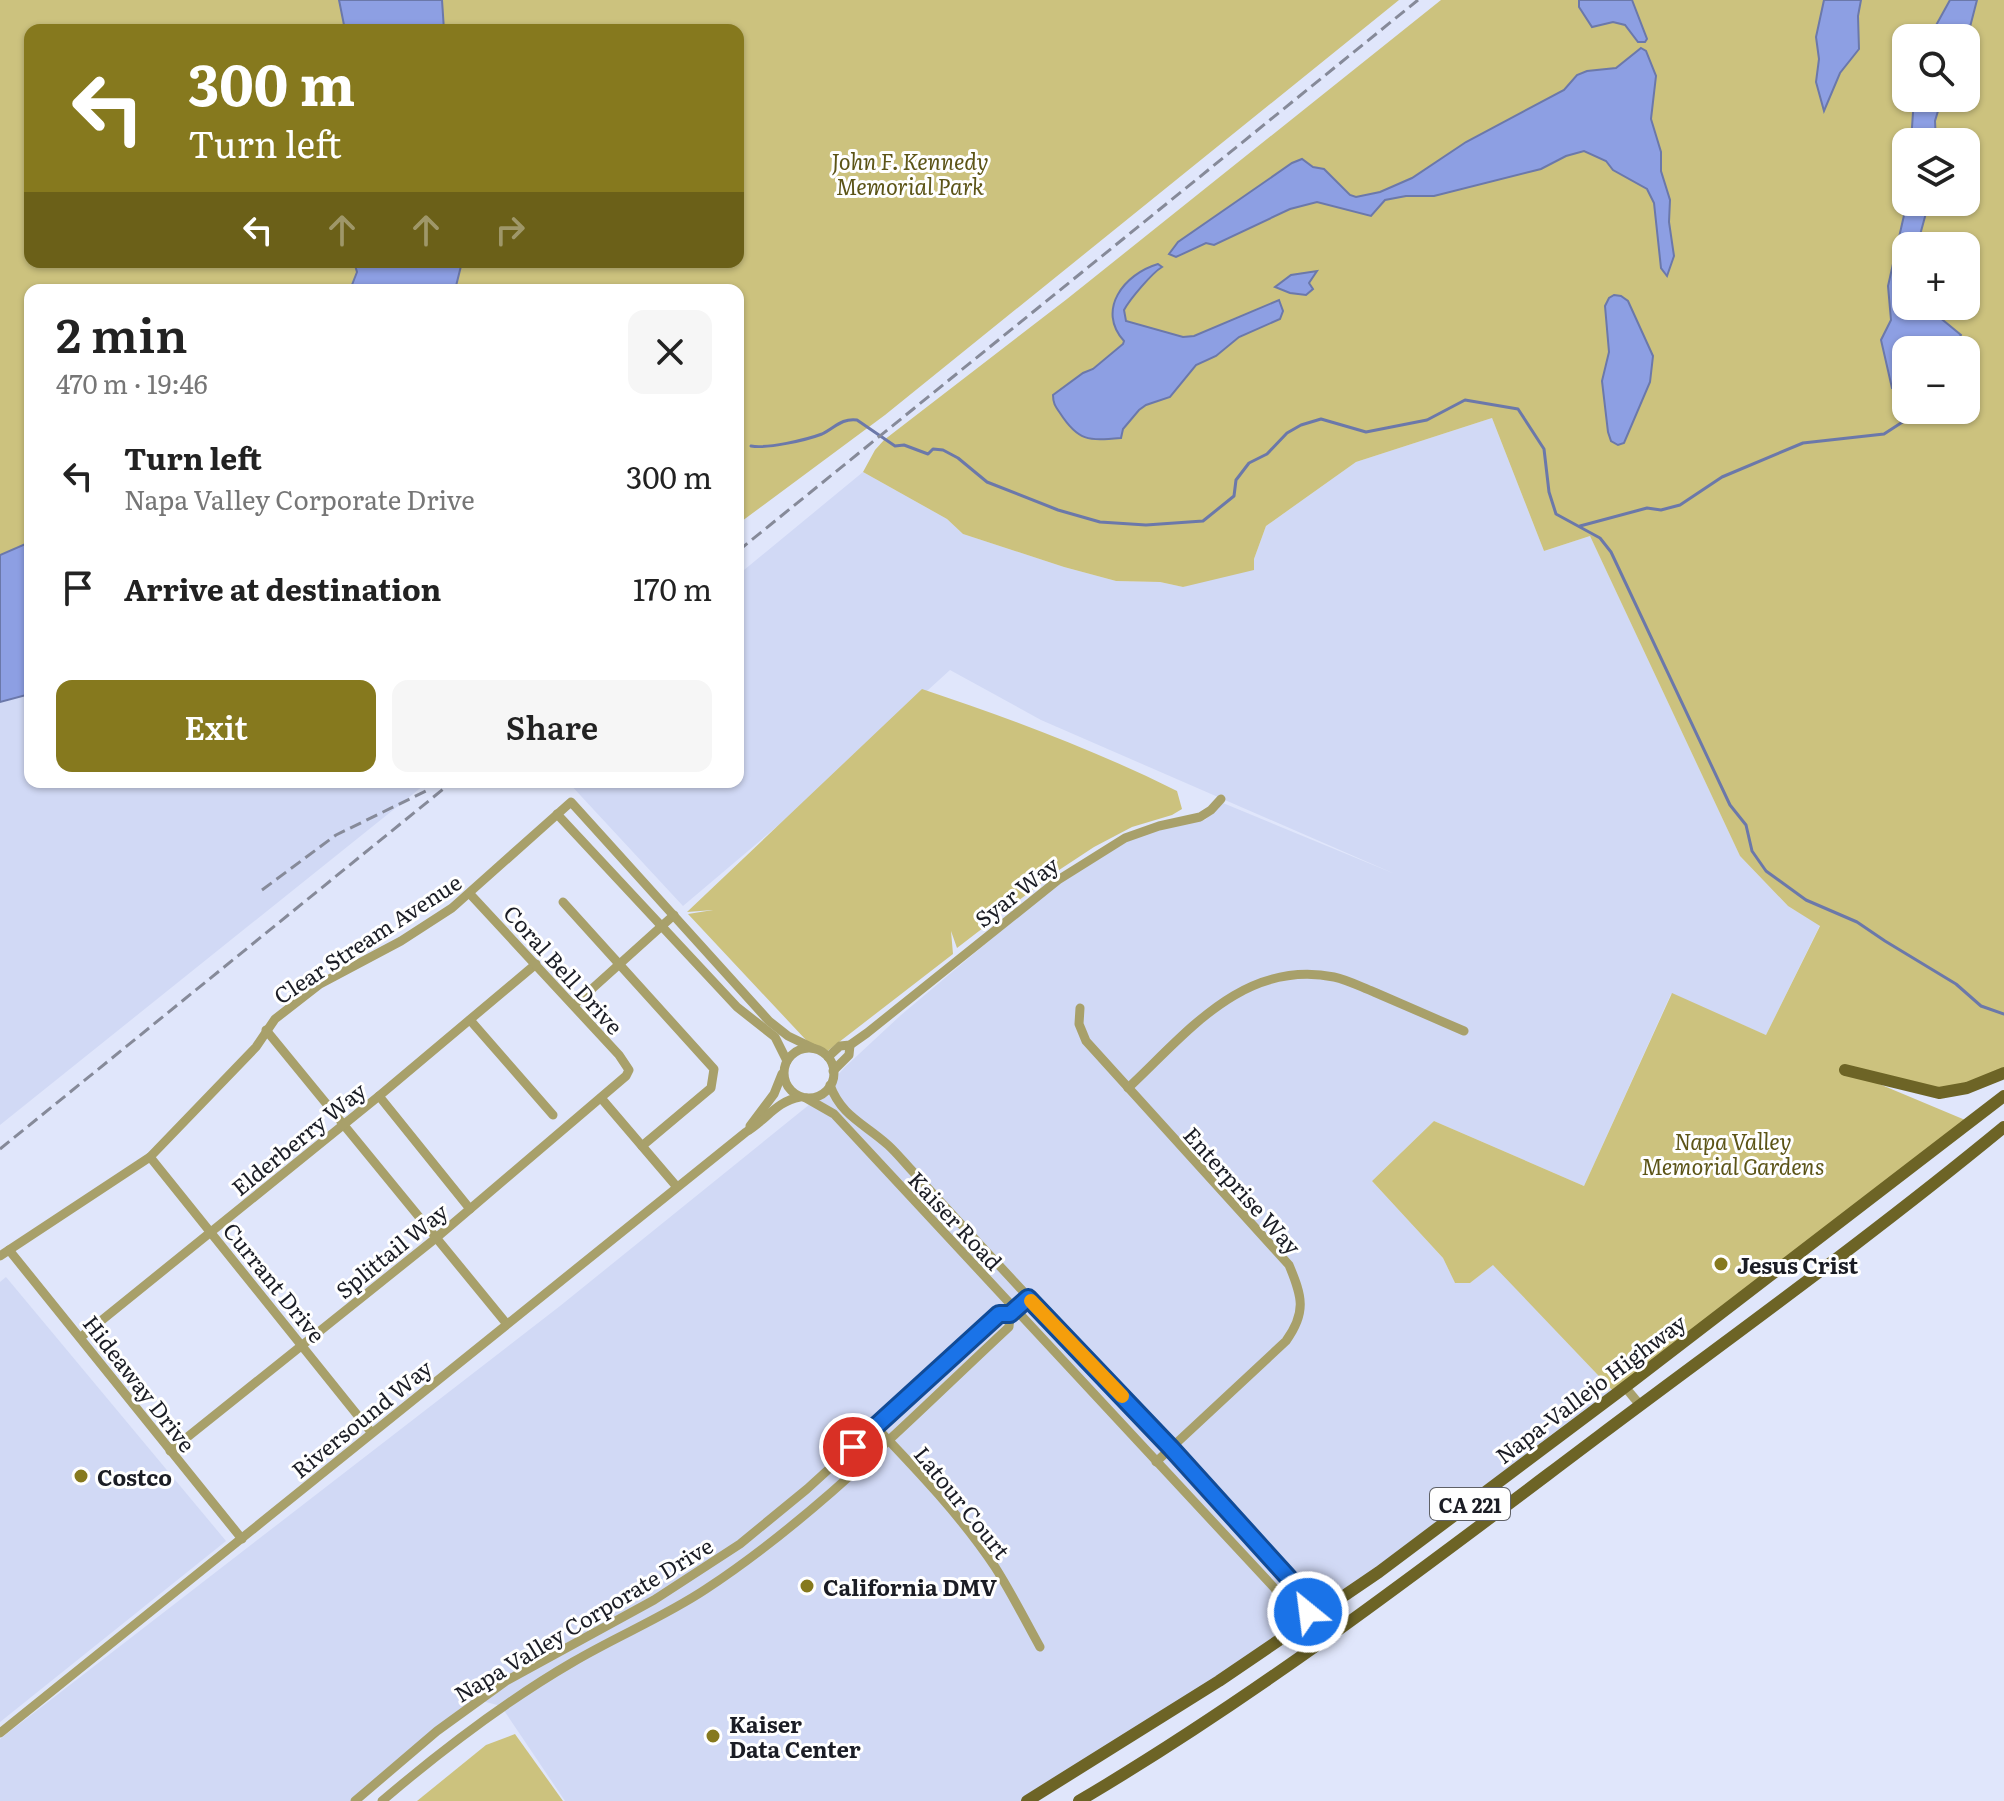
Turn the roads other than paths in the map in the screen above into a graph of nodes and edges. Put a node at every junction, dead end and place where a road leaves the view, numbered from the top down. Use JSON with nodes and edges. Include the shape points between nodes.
{"nodes":[{"id":1,"x":1221,"y":799,"type":"dead end"},
{"id":2,"x":557,"y":814,"type":"junction"},
{"id":3,"x":470,"y":894,"type":"junction"},
{"id":4,"x":563,"y":902,"type":"dead end"},
{"id":5,"x":674,"y":915,"type":"junction"},
{"id":6,"x":660,"y":927,"type":"junction"},
{"id":7,"x":536,"y":964,"type":"junction"},
{"id":8,"x":620,"y":965,"type":"junction"},
{"id":9,"x":574,"y":1005,"type":"junction"},
{"id":10,"x":1080,"y":1008,"type":"dead end"},
{"id":11,"x":470,"y":1020,"type":"junction"},
{"id":12,"x":266,"y":1030,"type":"junction"},
{"id":13,"x":1464,"y":1031,"type":"dead end"},
{"id":14,"x":850,"y":1045,"type":"junction"},
{"id":15,"x":813,"y":1048,"type":"junction"},
{"id":16,"x":828,"y":1057,"type":"junction"},
{"id":17,"x":787,"y":1061,"type":"junction"},
{"id":18,"x":629,"y":1070,"type":"joint"},
{"id":19,"x":1845,"y":1070,"type":"dead end"},
{"id":20,"x":783,"y":1071,"type":"junction"},
{"id":21,"x":833,"y":1071,"type":"junction"},
{"id":22,"x":2004,"y":1073,"type":"edge"},
{"id":23,"x":830,"y":1085,"type":"junction"},
{"id":24,"x":1128,"y":1088,"type":"junction"},
{"id":25,"x":379,"y":1096,"type":"junction"},
{"id":26,"x":2004,"y":1096,"type":"edge"},
{"id":27,"x":803,"y":1097,"type":"junction"},
{"id":28,"x":601,"y":1098,"type":"junction"},
{"id":29,"x":553,"y":1115,"type":"dead end"},
{"id":30,"x":343,"y":1125,"type":"junction"},
{"id":31,"x":2003,"y":1127,"type":"edge"},
{"id":32,"x":746,"y":1132,"type":"junction"},
{"id":33,"x":642,"y":1146,"type":"junction"},
{"id":34,"x":150,"y":1157,"type":"junction"},
{"id":35,"x":677,"y":1187,"type":"junction"},
{"id":36,"x":470,"y":1209,"type":"junction"},
{"id":37,"x":211,"y":1231,"type":"junction"},
{"id":38,"x":436,"y":1238,"type":"junction"},
{"id":39,"x":4,"y":1253,"type":"edge"},
{"id":40,"x":1028,"y":1298,"type":"junction"},
{"id":41,"x":1012,"y":1312,"type":"junction"},
{"id":42,"x":506,"y":1323,"type":"junction"},
{"id":43,"x":81,"y":1337,"type":"junction"},
{"id":44,"x":302,"y":1344,"type":"junction"},
{"id":45,"x":1625,"y":1387,"type":"junction"},
{"id":46,"x":1640,"y":1405,"type":"junction"},
{"id":47,"x":875,"y":1426,"type":"junction"},
{"id":48,"x":371,"y":1432,"type":"junction"},
{"id":49,"x":888,"y":1439,"type":"junction"},
{"id":50,"x":1171,"y":1448,"type":"junction"},
{"id":51,"x":170,"y":1451,"type":"junction"},
{"id":52,"x":1156,"y":1462,"type":"junction"},
{"id":53,"x":242,"y":1539,"type":"junction"},
{"id":54,"x":1310,"y":1616,"type":"junction"},
{"id":55,"x":1327,"y":1639,"type":"junction"},
{"id":56,"x":1040,"y":1647,"type":"dead end"},
{"id":57,"x":506,"y":1681,"type":"junction"},
{"id":58,"x":517,"y":1696,"type":"junction"},
{"id":59,"x":0,"y":1733,"type":"edge"},
{"id":60,"x":355,"y":1801,"type":"edge"},
{"id":61,"x":382,"y":1801,"type":"edge"},
{"id":62,"x":1027,"y":1801,"type":"edge"},
{"id":63,"x":1079,"y":1801,"type":"edge"}],
"edges":[{"from":1,"to":14,"type":"street","name":"Syar Way","via":[[1200,817],[1125,838],[1077,867]]},
{"from":2,"to":3,"type":"street","name":"Clear Stream Avenue"},
{"from":2,"to":5,"type":"street","name":"Clear Stream Avenue","via":[[571,802]]},
{"from":2,"to":6,"type":"street"},
{"from":3,"to":7,"type":"street","name":"Coral Bell Drive"},
{"from":3,"to":12,"type":"street","name":"Clear Stream Avenue","via":[[401,941],[320,984]]},
{"from":4,"to":8,"type":"street"},
{"from":5,"to":6,"type":"street"},
{"from":5,"to":15,"type":"street","via":[[769,1021]]},
{"from":6,"to":8,"type":"street"},
{"from":6,"to":17,"type":"street","via":[[737,1007],[775,1037]]},
{"from":7,"to":9,"type":"street","name":"Coral Bell Drive"},
{"from":7,"to":11,"type":"street","name":"Elderberry Way"},
{"from":8,"to":9,"type":"street"},
{"from":8,"to":33,"type":"street","via":[[714,1069],[711,1088]]},
{"from":9,"to":18,"type":"street","name":"Coral Bell Drive"},
{"from":10,"to":24,"type":"street","name":"Enterprise Way","via":[[1086,1041]]},
{"from":11,"to":25,"type":"street","name":"Elderberry Way"},
{"from":11,"to":29,"type":"street"},
{"from":12,"to":30,"type":"street"},
{"from":12,"to":34,"type":"street","name":"Clear Stream Avenue","via":[[256,1047]]},
{"from":13,"to":24,"type":"street","via":[[1345,980],[1284,976],[1224,1000]]},
{"from":14,"to":16,"type":"street","name":"Syar Way"},
{"from":14,"to":21,"type":"street","name":"Syar Way","via":[[849,1055]]},
{"from":15,"to":16,"type":"street"},
{"from":15,"to":17,"type":"street","via":[[800,1049]]},
{"from":16,"to":21,"type":"street"},
{"from":17,"to":20,"type":"street"},
{"from":18,"to":28,"type":"street","name":"Splittail Way"},
{"from":19,"to":22,"type":"main road","via":[[1939,1093]]},
{"from":20,"to":27,"type":"street","via":[[788,1087]]},
{"from":20,"to":32,"type":"street","name":"Riversound Way","via":[[774,1094]]},
{"from":21,"to":23,"type":"street"},
{"from":23,"to":27,"type":"street","via":[[820,1095]]},
{"from":23,"to":40,"type":"street","name":"Kaiser Road","via":[[845,1112],[889,1146]]},
{"from":24,"to":50,"type":"street","name":"Enterprise Way","via":[[1289,1265],[1300,1291],[1298,1321],[1286,1341]]},
{"from":25,"to":30,"type":"street","name":"Elderberry Way"},
{"from":25,"to":36,"type":"street"},
{"from":26,"to":45,"type":"main road","name":"Napa-Vallejo Highway","number":"CA 221"},
{"from":27,"to":32,"type":"street","name":"Riversound Way","via":[[778,1104]]},
{"from":27,"to":41,"type":"street","name":"Kaiser Road","via":[[834,1114]]},
{"from":28,"to":33,"type":"street"},
{"from":28,"to":36,"type":"street","name":"Splittail Way"},
{"from":30,"to":37,"type":"street","name":"Elderberry Way"},
{"from":30,"to":38,"type":"street"},
{"from":31,"to":46,"type":"main road","name":"Napa-Vallejo Highway","number":"CA 221"},
{"from":32,"to":35,"type":"street","name":"Riversound Way"},
{"from":33,"to":35,"type":"street"},
{"from":34,"to":37,"type":"street","name":"Currant Drive"},
{"from":34,"to":39,"type":"street","name":"Clear Stream Avenue"},
{"from":35,"to":42,"type":"street","name":"Riversound Way"},
{"from":36,"to":38,"type":"street","name":"Splittail Way"},
{"from":37,"to":43,"type":"street","name":"Elderberry Way"},
{"from":37,"to":44,"type":"street","name":"Currant Drive"},
{"from":38,"to":42,"type":"street"},
{"from":38,"to":44,"type":"street","name":"Splittail Way"},
{"from":39,"to":43,"type":"street","name":"Hideaway Drive"},
{"from":40,"to":41,"type":"street","name":"Napa Valley Corporate Drive"},
{"from":40,"to":50,"type":"street","name":"Kaiser Road"},
{"from":41,"to":47,"type":"street","name":"Napa Valley Corporate Drive","via":[[999,1314]]},
{"from":41,"to":49,"type":"street","name":"Napa Valley Corporate Drive","via":[[1009,1327]]},
{"from":41,"to":52,"type":"street","name":"Kaiser Road"},
{"from":42,"to":48,"type":"street","name":"Riversound Way"},
{"from":43,"to":51,"type":"street","name":"Hideaway Drive"},
{"from":44,"to":48,"type":"street","name":"Currant Drive"},
{"from":44,"to":51,"type":"street","name":"Splittail Way"},
{"from":45,"to":46,"type":"street"},
{"from":45,"to":54,"type":"main road","name":"Napa-Vallejo Highway","number":"CA 221"},
{"from":46,"to":55,"type":"main road","name":"Napa-Vallejo Highway","number":"CA 221"},
{"from":47,"to":49,"type":"street","name":"Latour Court"},
{"from":47,"to":57,"type":"street","name":"Napa Valley Corporate Drive","via":[[807,1489],[709,1566]]},
{"from":48,"to":53,"type":"street","name":"Riversound Way"},
{"from":49,"to":56,"type":"street","name":"Latour Court","via":[[981,1547]]},
{"from":49,"to":58,"type":"street","name":"Napa Valley Corporate Drive","via":[[798,1521],[730,1573]]},
{"from":50,"to":52,"type":"street","name":"Enterprise Way"},
{"from":50,"to":54,"type":"street","name":"Kaiser Road","via":[[1305,1596]]},
{"from":51,"to":53,"type":"street","name":"Hideaway Drive"},
{"from":52,"to":54,"type":"street","name":"Kaiser Road","via":[[1292,1607]]},
{"from":53,"to":59,"type":"street","name":"Riversound Way"},
{"from":54,"to":55,"type":"street","name":"Kaiser Road"},
{"from":54,"to":62,"type":"main road","name":"Napa-Vallejo Highway","number":"CA 221","via":[[1219,1681]]},
{"from":55,"to":63,"type":"main road","name":"Napa-Vallejo Highway","number":"CA 221"},
{"from":57,"to":58,"type":"street"},
{"from":57,"to":60,"type":"street","name":"Napa Valley Corporate Drive"},
{"from":58,"to":61,"type":"street","name":"Napa Valley Corporate Drive"}]}
